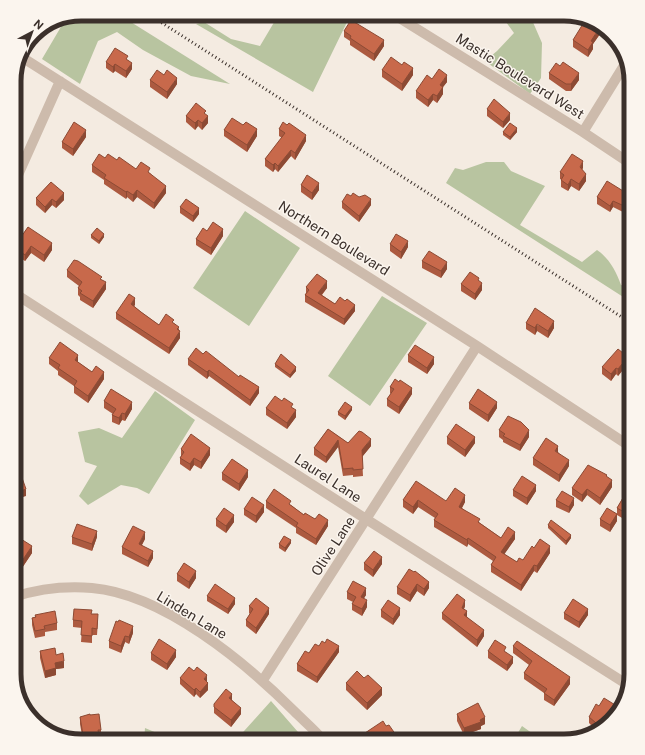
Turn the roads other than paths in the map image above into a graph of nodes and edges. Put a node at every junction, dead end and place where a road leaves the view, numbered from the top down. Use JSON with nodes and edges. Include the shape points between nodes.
{"nodes":[{"id":1,"x":404,"y":21,"type":"edge"},
{"id":2,"x":25,"y":59,"type":"edge"},
{"id":3,"x":623,"y":68,"type":"edge"},
{"id":4,"x":60,"y":81,"type":"junction"},
{"id":5,"x":583,"y":132,"type":"junction"},
{"id":6,"x":624,"y":159,"type":"edge"},
{"id":7,"x":21,"y":168,"type":"edge"},
{"id":8,"x":21,"y":297,"type":"edge"},
{"id":9,"x":478,"y":346,"type":"junction"},
{"id":10,"x":624,"y":442,"type":"edge"},
{"id":11,"x":366,"y":519,"type":"junction"},
{"id":12,"x":21,"y":595,"type":"edge"},
{"id":13,"x":263,"y":680,"type":"junction"},
{"id":14,"x":623,"y":681,"type":"edge"},
{"id":15,"x":317,"y":734,"type":"edge"}],
"edges":[{"from":1,"to":5,"type":"street","name":"Mastic Boulevard West"},
{"from":2,"to":4,"type":"street","name":"Northern Boulevard"},
{"from":3,"to":5,"type":"street"},
{"from":4,"to":7,"type":"street"},
{"from":4,"to":9,"type":"street","name":"Northern Boulevard"},
{"from":5,"to":6,"type":"street","name":"Mastic Boulevard West"},
{"from":8,"to":11,"type":"street","name":"Laurel Lane"},
{"from":9,"to":10,"type":"street","name":"Northern Boulevard"},
{"from":9,"to":11,"type":"street","name":"Olive Lane"},
{"from":11,"to":13,"type":"street","name":"Olive Lane"},
{"from":11,"to":14,"type":"street","name":"Laurel Lane"},
{"from":12,"to":13,"type":"street","name":"Linden Lane","via":[[92,588],[121,594],[157,608],[208,639]]},
{"from":13,"to":15,"type":"street","name":"Linden Lane"}]}
